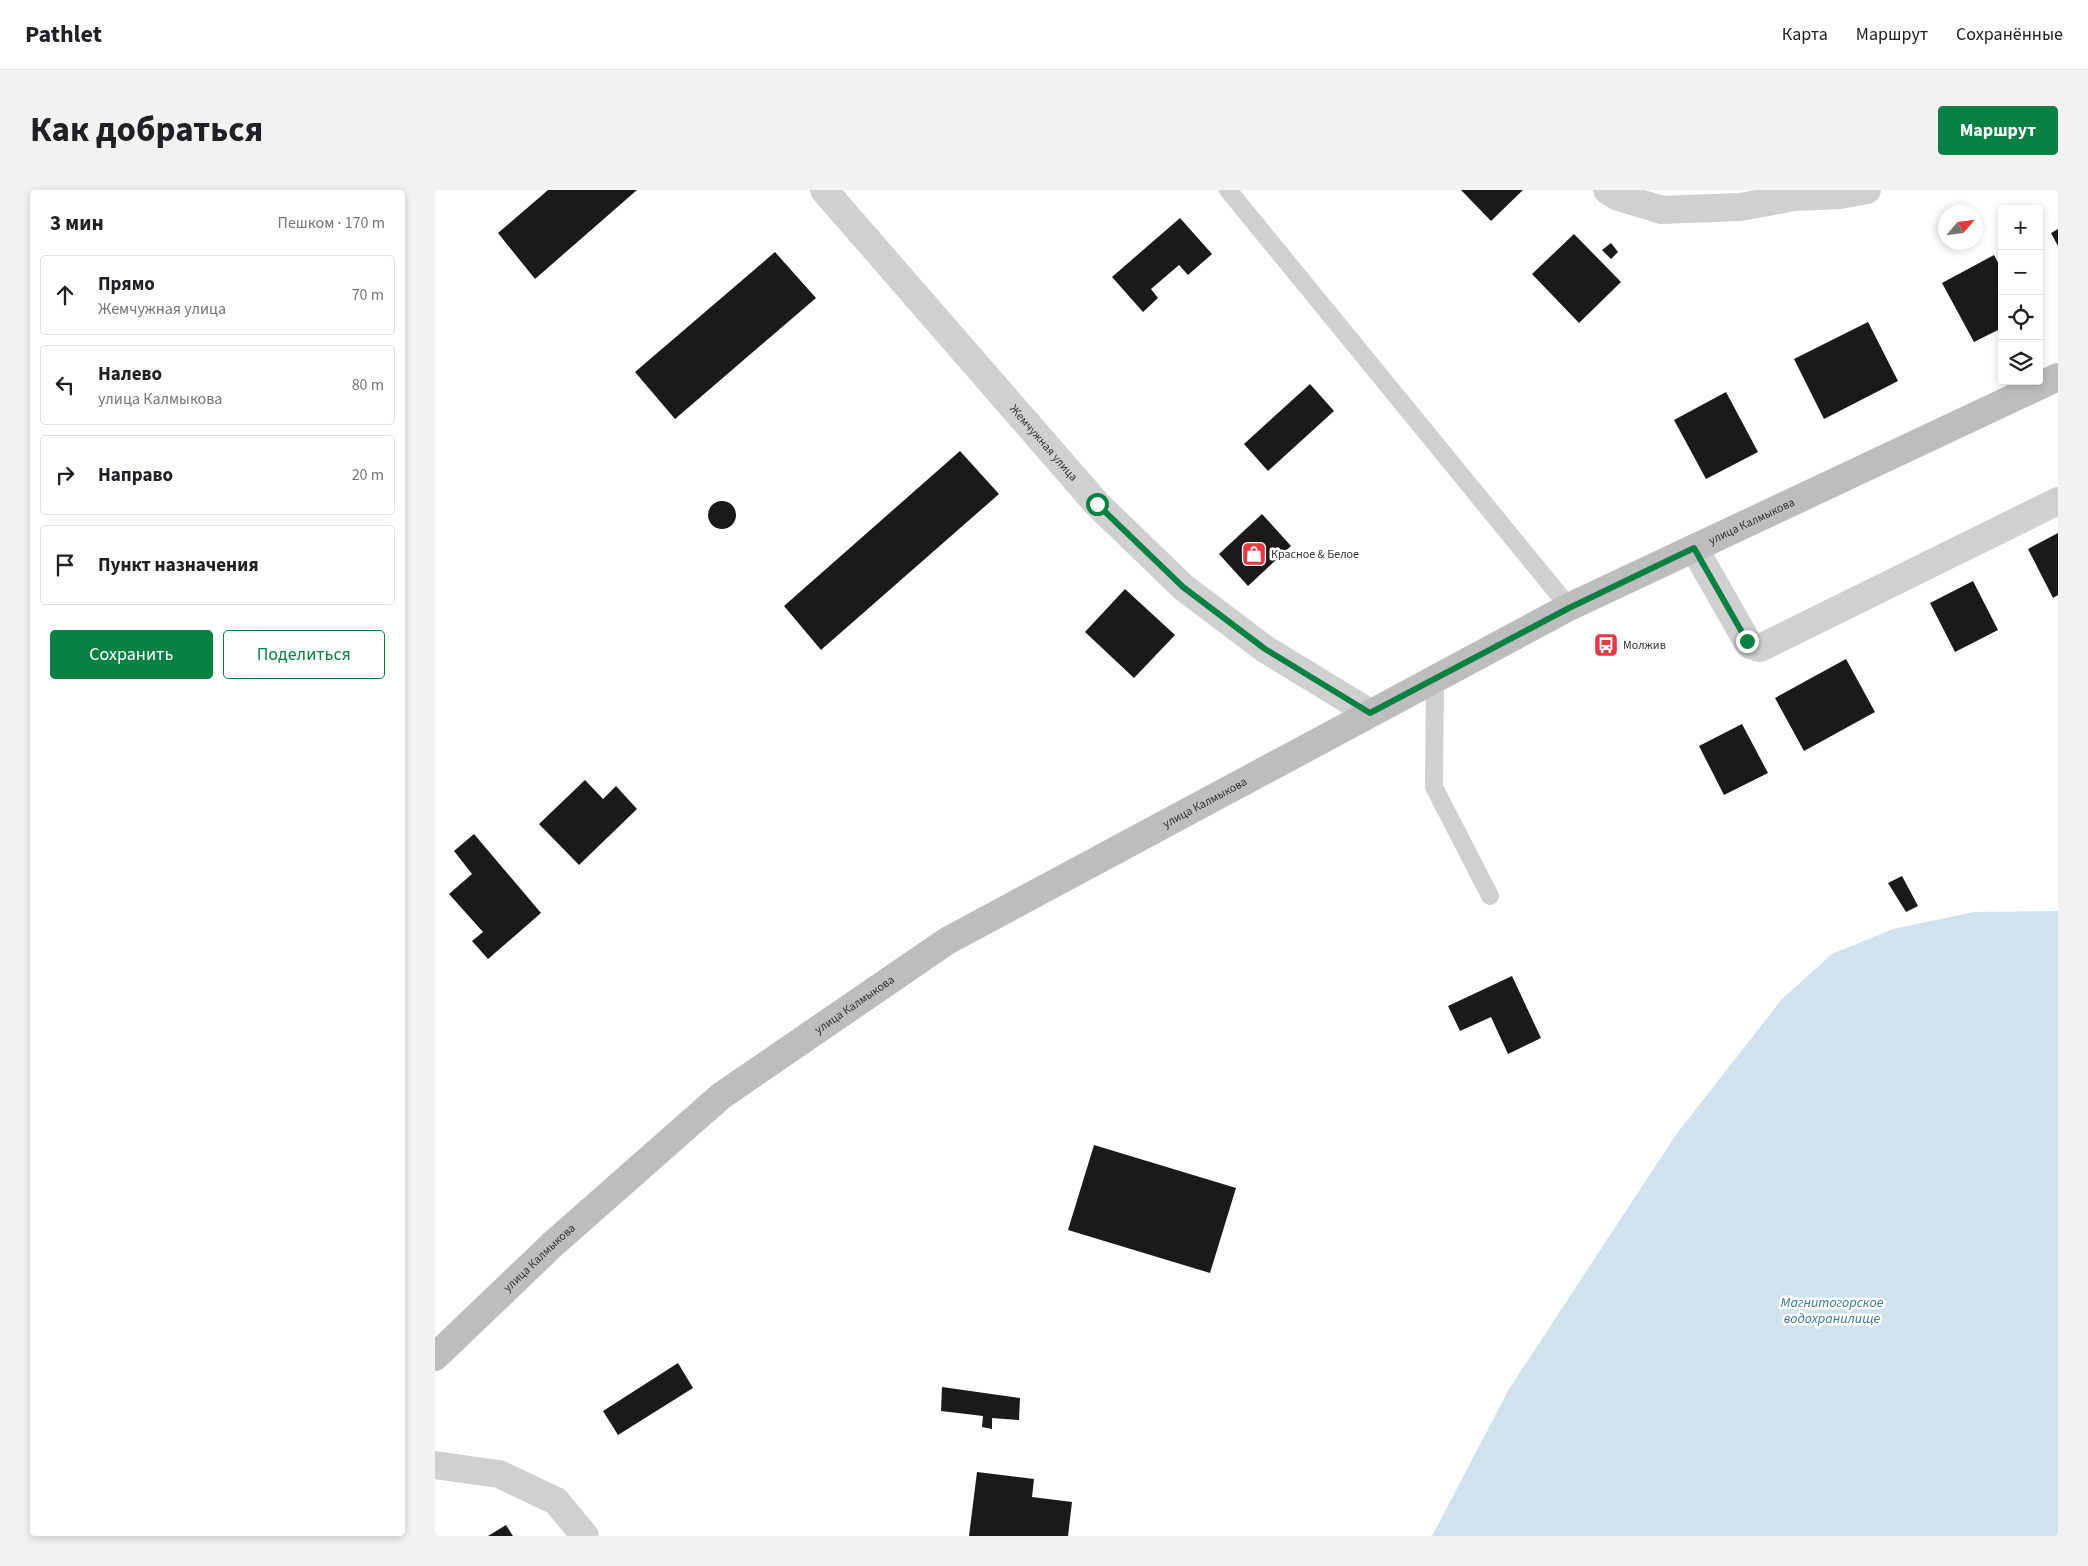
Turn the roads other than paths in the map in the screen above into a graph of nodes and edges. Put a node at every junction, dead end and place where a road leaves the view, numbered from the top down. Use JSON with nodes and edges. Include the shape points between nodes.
{"nodes":[{"id":1,"x":824,"y":190,"type":"edge"},
{"id":2,"x":1228,"y":190,"type":"edge"},
{"id":3,"x":1607,"y":190,"type":"edge"},
{"id":4,"x":1867,"y":190,"type":"edge"},
{"id":5,"x":2058,"y":377,"type":"edge"},
{"id":6,"x":2058,"y":501,"type":"edge"},
{"id":7,"x":1694,"y":548,"type":"junction"},
{"id":8,"x":1569,"y":608,"type":"junction"},
{"id":9,"x":1435,"y":678,"type":"junction"},
{"id":10,"x":1370,"y":713,"type":"junction"},
{"id":11,"x":1490,"y":896,"type":"dead end"},
{"id":12,"x":435,"y":1357,"type":"edge"},
{"id":13,"x":435,"y":1465,"type":"edge"},
{"id":14,"x":585,"y":1536,"type":"edge"}],
"edges":[{"from":1,"to":10,"type":"street","name":"Жемчужная улица","via":[[1097,504],[1183,587],[1265,649]]},
{"from":2,"to":8,"type":"lane"},
{"from":3,"to":4,"type":"street","via":[[1616,196],[1662,210],[1740,207],[1795,197]]},
{"from":5,"to":7,"type":"main road","name":"улица Калмыкова"},
{"from":6,"to":7,"type":"street","via":[[1760,648],[1747,641]]},
{"from":7,"to":8,"type":"main road","name":"улица Калмыкова"},
{"from":8,"to":9,"type":"main road","name":"улица Калмыкова"},
{"from":9,"to":10,"type":"main road","name":"улица Калмыкова"},
{"from":9,"to":11,"type":"lane","via":[[1434,787]]},
{"from":10,"to":12,"type":"main road","name":"улица Калмыкова","via":[[947,941],[721,1096],[553,1244]]},
{"from":13,"to":14,"type":"street","via":[[499,1474],[556,1501]]}]}
